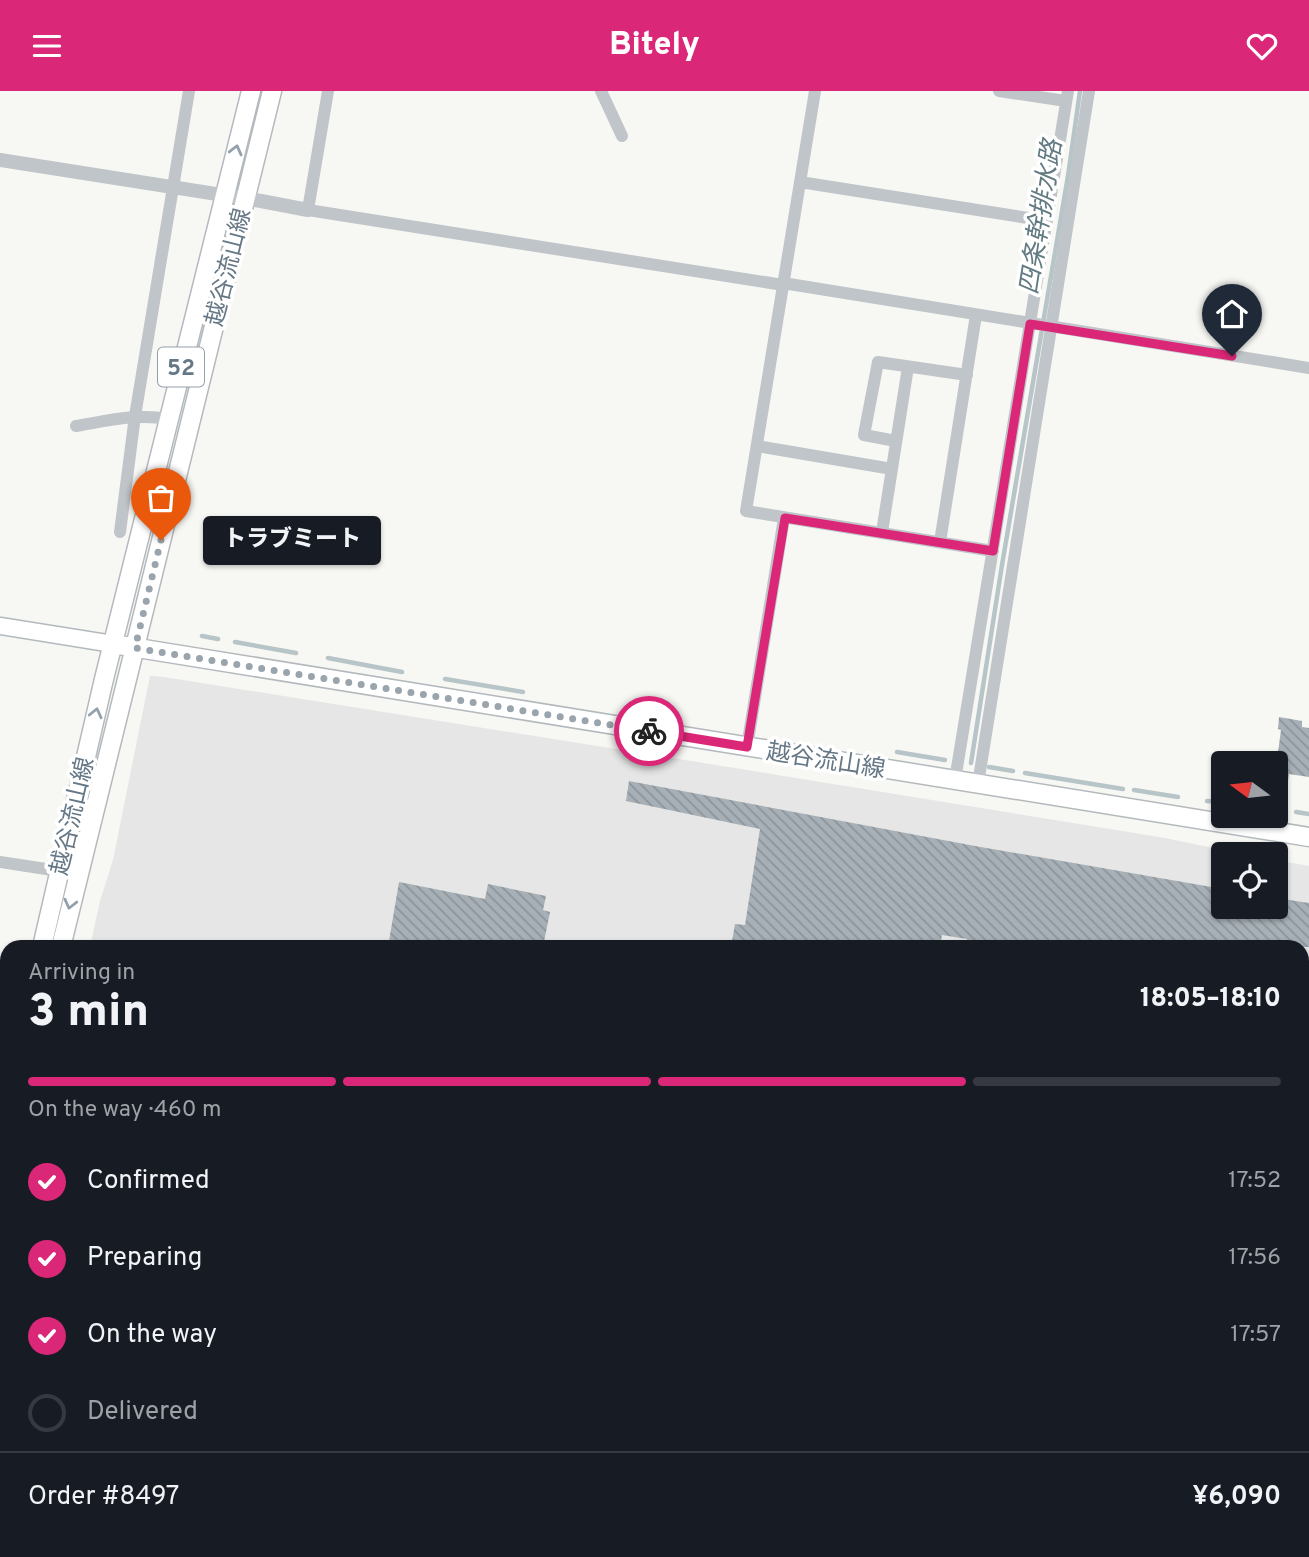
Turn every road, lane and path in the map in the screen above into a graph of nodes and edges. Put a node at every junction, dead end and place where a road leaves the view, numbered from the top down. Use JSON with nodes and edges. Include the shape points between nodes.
{"nodes":[{"id":1,"x":189,"y":91,"type":"edge"},
{"id":2,"x":251,"y":91,"type":"edge"},
{"id":3,"x":272,"y":91,"type":"edge"},
{"id":4,"x":328,"y":91,"type":"edge"},
{"id":5,"x":601,"y":91,"type":"edge"},
{"id":6,"x":815,"y":91,"type":"edge"},
{"id":7,"x":999,"y":91,"type":"edge"},
{"id":8,"x":1088,"y":91,"type":"edge"},
{"id":9,"x":1067,"y":96,"type":"edge"},
{"id":10,"x":622,"y":136,"type":"dead end"},
{"id":11,"x":0,"y":160,"type":"edge"},
{"id":12,"x":800,"y":182,"type":"junction"},
{"id":13,"x":173,"y":187,"type":"junction"},
{"id":14,"x":225,"y":195,"type":"junction"},
{"id":15,"x":246,"y":198,"type":"junction"},
{"id":16,"x":308,"y":210,"type":"junction"},
{"id":17,"x":1047,"y":221,"type":"junction"},
{"id":18,"x":783,"y":284,"type":"junction"},
{"id":19,"x":976,"y":315,"type":"junction"},
{"id":20,"x":1041,"y":326,"type":"junction"},
{"id":21,"x":908,"y":367,"type":"junction"},
{"id":22,"x":1309,"y":369,"type":"edge"},
{"id":23,"x":967,"y":375,"type":"junction"},
{"id":24,"x":135,"y":416,"type":"junction"},
{"id":25,"x":168,"y":419,"type":"junction"},
{"id":26,"x":76,"y":426,"type":"dead end"},
{"id":27,"x":896,"y":441,"type":"junction"},
{"id":28,"x":757,"y":446,"type":"junction"},
{"id":29,"x":892,"y":468,"type":"junction"},
{"id":30,"x":785,"y":518,"type":"junction"},
{"id":31,"x":120,"y":532,"type":"dead end"},
{"id":32,"x":882,"y":532,"type":"junction"},
{"id":33,"x":940,"y":542,"type":"junction"},
{"id":34,"x":993,"y":551,"type":"junction"},
{"id":35,"x":0,"y":626,"type":"edge"},
{"id":36,"x":113,"y":644,"type":"junction"},
{"id":37,"x":135,"y":648,"type":"junction"},
{"id":38,"x":747,"y":747,"type":"junction"},
{"id":39,"x":955,"y":781,"type":"junction"},
{"id":40,"x":978,"y":784,"type":"junction"},
{"id":41,"x":1309,"y":837,"type":"edge"},
{"id":42,"x":0,"y":862,"type":"edge"},
{"id":43,"x":59,"y":871,"type":"junction"},
{"id":44,"x":44,"y":940,"type":"edge"},
{"id":45,"x":63,"y":940,"type":"edge"}],
"edges":[{"from":1,"to":13,"type":"street"},
{"from":14,"to":2,"type":"main road","name":"越谷流山線","number":"52","one_way":true},
{"from":3,"to":15,"type":"main road","name":"越谷流山線","number":"52"},
{"from":4,"to":16,"type":"street"},
{"from":5,"to":10,"type":"street"},
{"from":6,"to":12,"type":"street"},
{"from":7,"to":9,"type":"street"},
{"from":8,"to":20,"type":"street"},
{"from":9,"to":17,"type":"street"},
{"from":11,"to":13,"type":"street"},
{"from":12,"to":17,"type":"street"},
{"from":12,"to":18,"type":"street"},
{"from":13,"to":14,"type":"street"},
{"from":13,"to":24,"type":"street"},
{"from":14,"to":15,"type":"street"},
{"from":14,"to":25,"type":"main road","name":"越谷流山線","number":"52"},
{"from":15,"to":16,"type":"street"},
{"from":15,"to":37,"type":"main road","name":"越谷流山線","number":"52"},
{"from":16,"to":18,"type":"street"},
{"from":17,"to":20,"type":"street"},
{"from":18,"to":19,"type":"street"},
{"from":18,"to":28,"type":"street"},
{"from":19,"to":20,"type":"street"},
{"from":19,"to":23,"type":"street"},
{"from":20,"to":22,"type":"street"},
{"from":20,"to":34,"type":"street"},
{"from":20,"to":40,"type":"street","via":[[1030,450]]},
{"from":21,"to":23,"type":"street"},
{"from":21,"to":27,"type":"street"},
{"from":21,"to":27,"type":"street","via":[[878,362],[864,435]]},
{"from":23,"to":33,"type":"street"},
{"from":24,"to":25,"type":"street"},
{"from":24,"to":26,"type":"street"},
{"from":24,"to":31,"type":"street"},
{"from":25,"to":36,"type":"main road","name":"越谷流山線","number":"52"},
{"from":27,"to":29,"type":"street"},
{"from":28,"to":29,"type":"street"},
{"from":28,"to":30,"type":"street","via":[[746,511]]},
{"from":29,"to":32,"type":"street"},
{"from":30,"to":32,"type":"street"},
{"from":30,"to":38,"type":"street"},
{"from":32,"to":33,"type":"street"},
{"from":33,"to":34,"type":"street"},
{"from":34,"to":39,"type":"street"},
{"from":35,"to":36,"type":"main road"},
{"from":36,"to":37,"type":"main road","name":"越谷流山線"},
{"from":43,"to":36,"type":"main road","name":"越谷流山線","number":"52","one_way":true},
{"from":37,"to":38,"type":"main road","name":"越谷流山線"},
{"from":37,"to":45,"type":"main road","name":"越谷流山線","number":"52","one_way":true},
{"from":38,"to":39,"type":"main road","name":"越谷流山線"},
{"from":39,"to":40,"type":"main road","name":"越谷流山線"},
{"from":40,"to":41,"type":"main road","name":"越谷流山線"},
{"from":42,"to":43,"type":"street"},
{"from":43,"to":44,"type":"main road","name":"越谷流山線","number":"52"}]}
